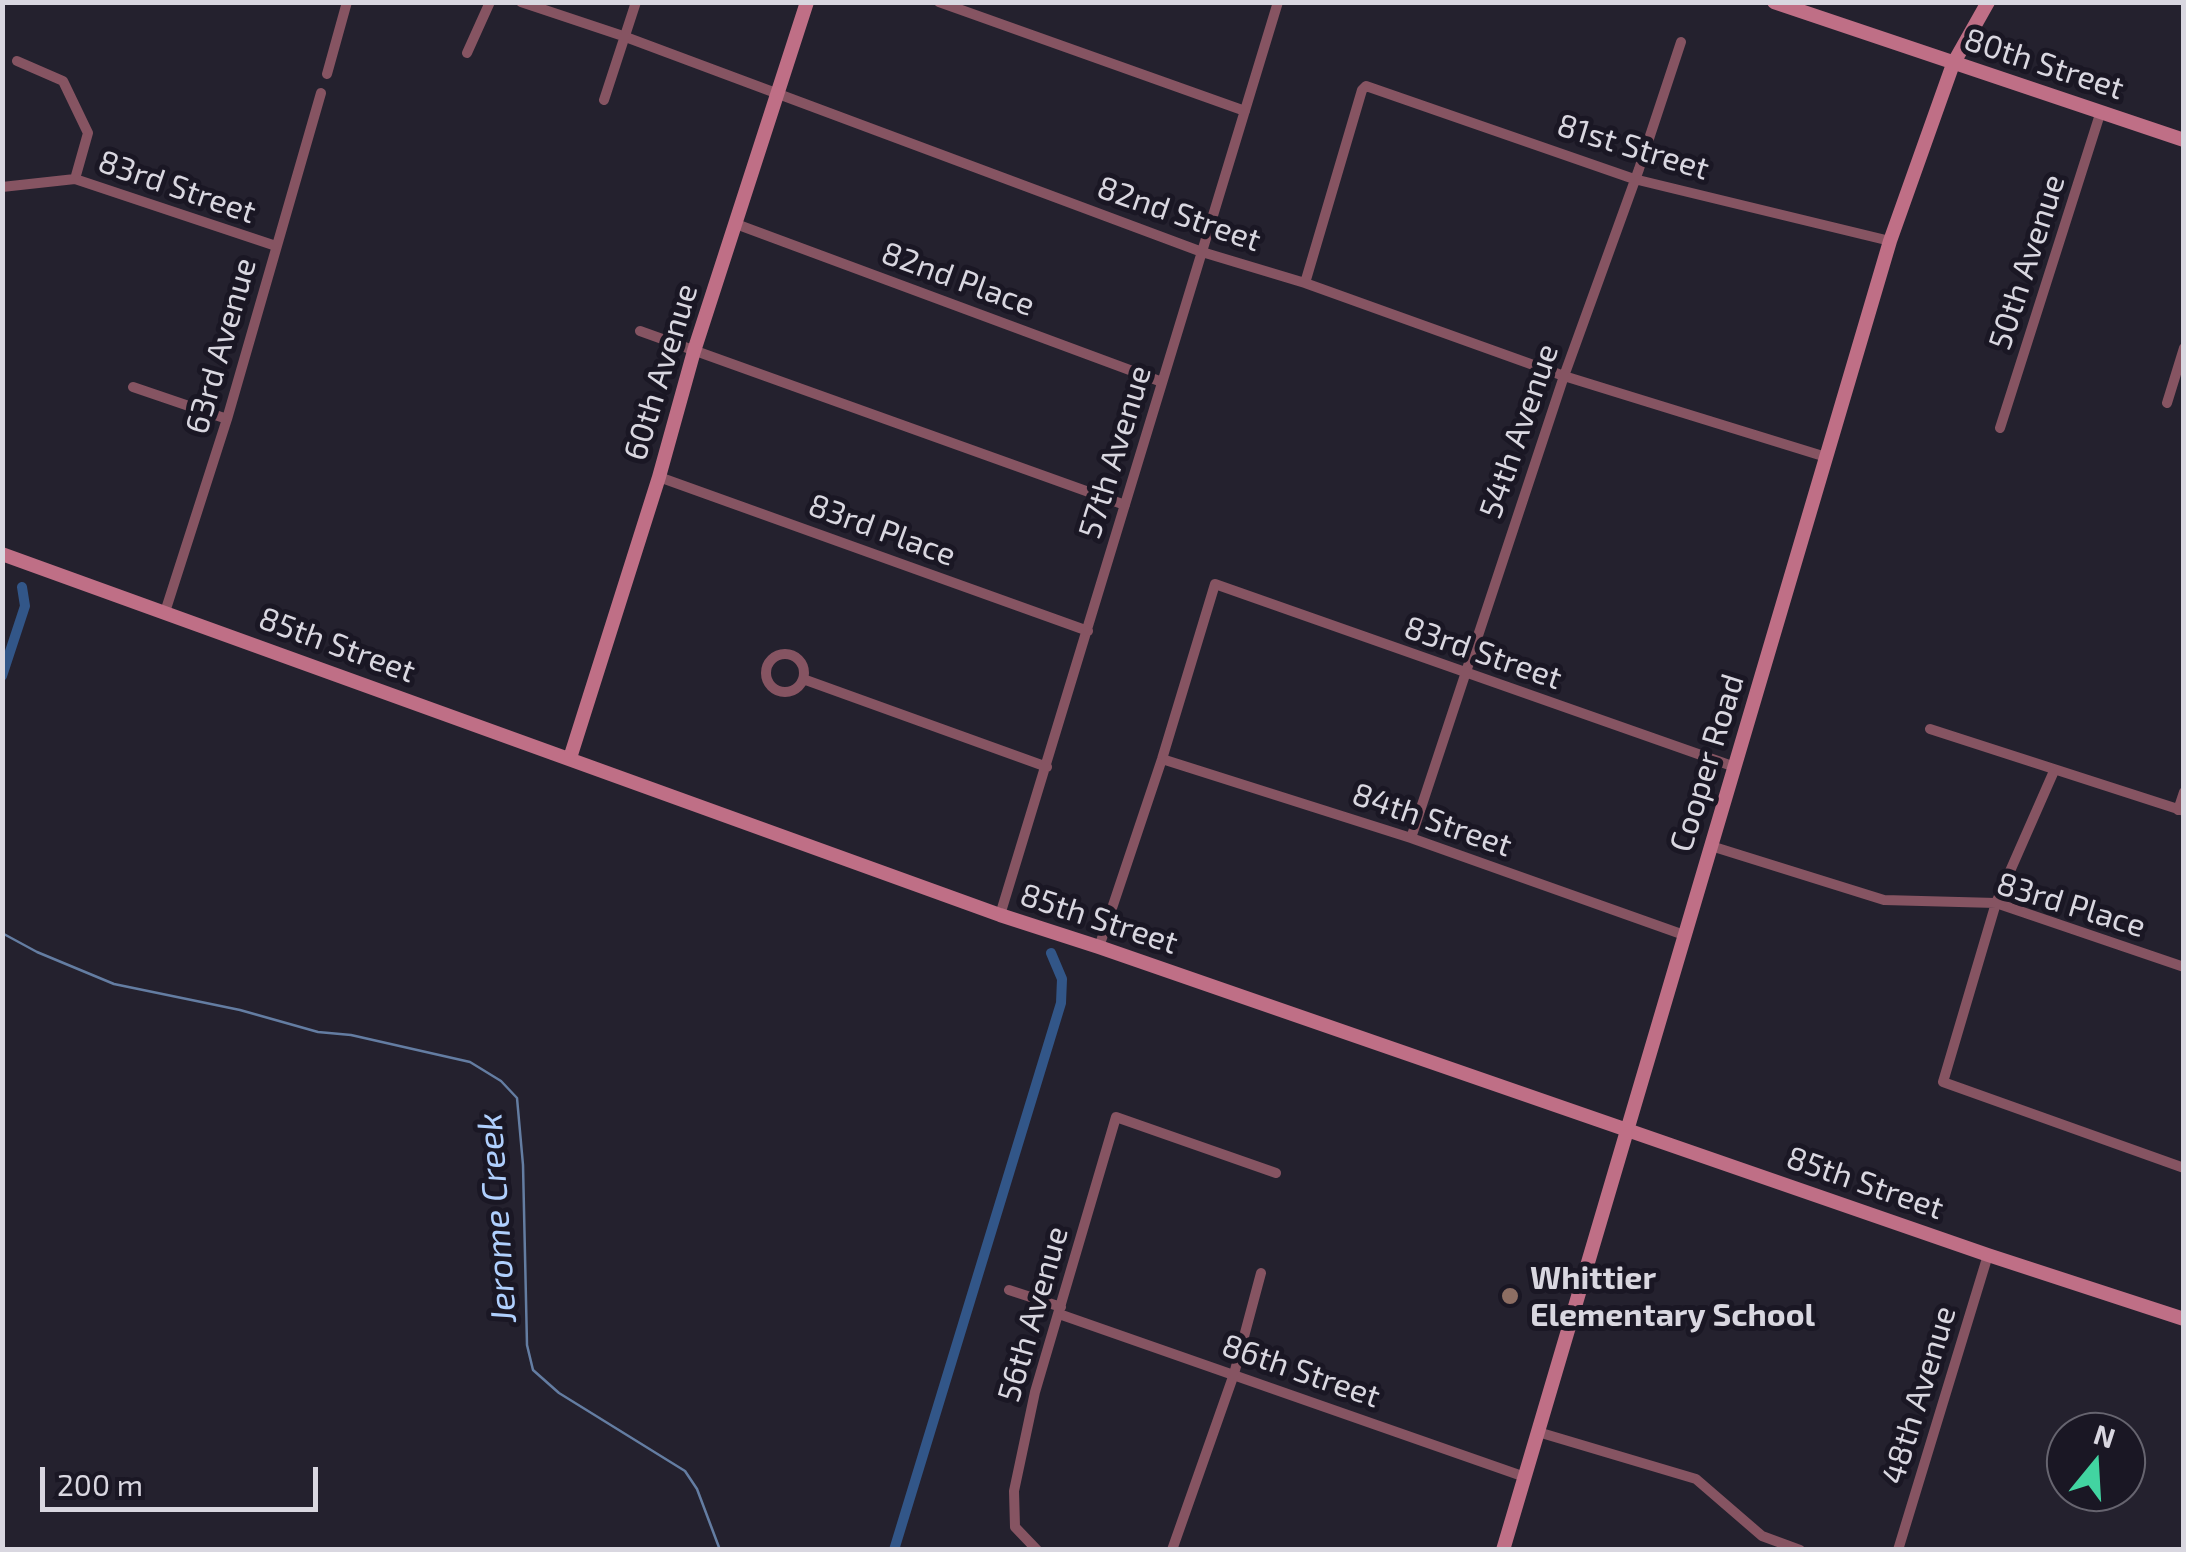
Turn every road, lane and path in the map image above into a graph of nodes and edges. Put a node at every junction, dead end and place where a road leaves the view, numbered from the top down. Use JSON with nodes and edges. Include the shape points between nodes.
{"nodes":[{"id":1,"x":347,"y":2,"type":"edge"},
{"id":2,"x":490,"y":2,"type":"edge"},
{"id":3,"x":521,"y":2,"type":"edge"},
{"id":4,"x":636,"y":2,"type":"edge"},
{"id":5,"x":807,"y":2,"type":"edge"},
{"id":6,"x":939,"y":2,"type":"edge"},
{"id":7,"x":1278,"y":2,"type":"edge"},
{"id":8,"x":1774,"y":2,"type":"edge"},
{"id":9,"x":1988,"y":2,"type":"edge"},
{"id":10,"x":623,"y":36,"type":"junction"},
{"id":11,"x":1681,"y":42,"type":"dead end"},
{"id":12,"x":468,"y":53,"type":"dead end"},
{"id":13,"x":17,"y":61,"type":"dead end"},
{"id":14,"x":1953,"y":64,"type":"junction"},
{"id":15,"x":327,"y":74,"type":"dead end"},
{"id":16,"x":321,"y":94,"type":"dead end"},
{"id":17,"x":778,"y":94,"type":"junction"},
{"id":18,"x":604,"y":100,"type":"dead end"},
{"id":19,"x":1245,"y":111,"type":"junction"},
{"id":20,"x":2101,"y":111,"type":"junction"},
{"id":21,"x":2184,"y":140,"type":"edge"},
{"id":22,"x":76,"y":179,"type":"junction"},
{"id":23,"x":1634,"y":179,"type":"junction"},
{"id":24,"x":2,"y":188,"type":"edge"},
{"id":25,"x":736,"y":224,"type":"junction"},
{"id":26,"x":1890,"y":241,"type":"junction"},
{"id":27,"x":276,"y":246,"type":"junction"},
{"id":28,"x":1202,"y":252,"type":"junction"},
{"id":29,"x":1305,"y":283,"type":"junction"},
{"id":30,"x":640,"y":331,"type":"dead end"},
{"id":31,"x":2184,"y":348,"type":"edge"},
{"id":32,"x":694,"y":351,"type":"junction"},
{"id":33,"x":1564,"y":376,"type":"junction"},
{"id":34,"x":1162,"y":382,"type":"junction"},
{"id":35,"x":134,"y":387,"type":"dead end"},
{"id":36,"x":2166,"y":402,"type":"dead end"},
{"id":37,"x":228,"y":418,"type":"junction"},
{"id":38,"x":2000,"y":428,"type":"dead end"},
{"id":39,"x":1826,"y":457,"type":"junction"},
{"id":40,"x":658,"y":477,"type":"junction"},
{"id":41,"x":1125,"y":505,"type":"junction"},
{"id":42,"x":2,"y":554,"type":"edge"},
{"id":43,"x":165,"y":612,"type":"junction"},
{"id":44,"x":1088,"y":631,"type":"junction"},
{"id":45,"x":1464,"y":672,"type":"junction"},
{"id":46,"x":803,"y":679,"type":"dead end"},
{"id":47,"x":1930,"y":729,"type":"dead end"},
{"id":48,"x":570,"y":758,"type":"junction"},
{"id":49,"x":1162,"y":759,"type":"junction"},
{"id":50,"x":1047,"y":767,"type":"junction"},
{"id":51,"x":1736,"y":767,"type":"junction"},
{"id":52,"x":2054,"y":771,"type":"junction"},
{"id":53,"x":2184,"y":792,"type":"edge"},
{"id":54,"x":2181,"y":810,"type":"edge"},
{"id":55,"x":1411,"y":838,"type":"junction"},
{"id":56,"x":1711,"y":846,"type":"junction"},
{"id":57,"x":1996,"y":903,"type":"junction"},
{"id":58,"x":1000,"y":915,"type":"junction"},
{"id":59,"x":1684,"y":935,"type":"junction"},
{"id":60,"x":1100,"y":947,"type":"junction"},
{"id":61,"x":2184,"y":967,"type":"edge"},
{"id":62,"x":1626,"y":1129,"type":"junction"},
{"id":63,"x":2184,"y":1168,"type":"edge"},
{"id":64,"x":1276,"y":1172,"type":"dead end"},
{"id":65,"x":1988,"y":1255,"type":"junction"},
{"id":66,"x":1261,"y":1273,"type":"dead end"},
{"id":67,"x":1009,"y":1290,"type":"dead end"},
{"id":68,"x":1060,"y":1310,"type":"junction"},
{"id":69,"x":2184,"y":1319,"type":"edge"},
{"id":70,"x":1234,"y":1374,"type":"junction"},
{"id":71,"x":1538,"y":1432,"type":"junction"},
{"id":72,"x":1525,"y":1477,"type":"junction"},
{"id":73,"x":1036,"y":1550,"type":"edge"},
{"id":74,"x":1172,"y":1550,"type":"edge"},
{"id":75,"x":1503,"y":1550,"type":"edge"},
{"id":76,"x":1800,"y":1550,"type":"edge"},
{"id":77,"x":1898,"y":1550,"type":"edge"}],
"edges":[{"from":1,"to":15,"type":"street"},
{"from":2,"to":12,"type":"street"},
{"from":3,"to":10,"type":"street","name":"82nd Street"},
{"from":4,"to":10,"type":"street"},
{"from":5,"to":17,"type":"street","name":"60th Avenue"},
{"from":6,"to":19,"type":"street"},
{"from":7,"to":19,"type":"street","name":"57th Avenue"},
{"from":8,"to":14,"type":"street","name":"80th Street"},
{"from":9,"to":14,"type":"street","name":"Cooper Road"},
{"from":10,"to":17,"type":"street","name":"82nd Street"},
{"from":10,"to":18,"type":"street"},
{"from":11,"to":23,"type":"street","name":"54th Avenue"},
{"from":13,"to":22,"type":"street","via":[[63,81],[88,133]]},
{"from":14,"to":20,"type":"street","name":"80th Street"},
{"from":14,"to":26,"type":"street","name":"Cooper Road"},
{"from":16,"to":27,"type":"street","name":"63rd Avenue"},
{"from":17,"to":25,"type":"street","name":"60th Avenue"},
{"from":17,"to":28,"type":"street","name":"82nd Street"},
{"from":19,"to":28,"type":"street","name":"57th Avenue"},
{"from":20,"to":21,"type":"street","name":"80th Street"},
{"from":20,"to":38,"type":"street","name":"50th Avenue"},
{"from":22,"to":24,"type":"street","name":"83rd Street"},
{"from":22,"to":27,"type":"street","name":"83rd Street"},
{"from":23,"to":26,"type":"street","name":"81st Street"},
{"from":23,"to":29,"type":"street","name":"81st Street","via":[[1366,86]]},
{"from":23,"to":33,"type":"street","name":"54th Avenue"},
{"from":25,"to":32,"type":"street","name":"60th Avenue"},
{"from":25,"to":34,"type":"street","name":"82nd Place"},
{"from":26,"to":39,"type":"street","name":"Cooper Road"},
{"from":27,"to":37,"type":"street","name":"63rd Avenue"},
{"from":28,"to":29,"type":"street","name":"82nd Street"},
{"from":28,"to":34,"type":"street","name":"57th Avenue"},
{"from":29,"to":33,"type":"street","name":"82nd Street"},
{"from":30,"to":32,"type":"street"},
{"from":31,"to":36,"type":"street"},
{"from":32,"to":40,"type":"street","name":"60th Avenue"},
{"from":32,"to":41,"type":"street"},
{"from":33,"to":39,"type":"street","name":"82nd Street"},
{"from":33,"to":45,"type":"street","name":"54th Avenue"},
{"from":34,"to":41,"type":"street","name":"57th Avenue"},
{"from":35,"to":37,"type":"street"},
{"from":37,"to":43,"type":"street","name":"63rd Avenue"},
{"from":39,"to":51,"type":"street","name":"Cooper Road"},
{"from":40,"to":44,"type":"street","name":"83rd Place"},
{"from":40,"to":48,"type":"street","name":"60th Avenue"},
{"from":41,"to":44,"type":"street","name":"57th Avenue"},
{"from":42,"to":43,"type":"street","name":"85th Street"},
{"from":43,"to":48,"type":"street","name":"85th Street"},
{"from":44,"to":50,"type":"street","name":"57th Avenue"},
{"from":45,"to":49,"type":"street","name":"83rd Street","via":[[1215,584]]},
{"from":45,"to":51,"type":"street","name":"83rd Street"},
{"from":45,"to":55,"type":"street","name":"54th Avenue"},
{"from":46,"to":50,"type":"street"},
{"from":47,"to":52,"type":"street"},
{"from":48,"to":58,"type":"street","name":"85th Street"},
{"from":49,"to":55,"type":"street","name":"84th Street"},
{"from":49,"to":60,"type":"street"},
{"from":50,"to":58,"type":"street","name":"57th Avenue"},
{"from":51,"to":56,"type":"street","name":"Cooper Road"},
{"from":52,"to":54,"type":"street"},
{"from":52,"to":57,"type":"street"},
{"from":53,"to":54,"type":"street"},
{"from":55,"to":59,"type":"street","name":"84th Street"},
{"from":56,"to":57,"type":"street","name":"83rd Place","via":[[1884,900]]},
{"from":56,"to":59,"type":"street","name":"Cooper Road"},
{"from":57,"to":61,"type":"street","name":"83rd Place"},
{"from":57,"to":63,"type":"street","via":[[1943,1082]]},
{"from":58,"to":60,"type":"street","name":"85th Street"},
{"from":59,"to":62,"type":"street","name":"Cooper Road"},
{"from":60,"to":62,"type":"street","name":"85th Street"},
{"from":62,"to":65,"type":"street","name":"85th Street"},
{"from":62,"to":71,"type":"street","name":"Cooper Road"},
{"from":64,"to":68,"type":"street","name":"56th Avenue","via":[[1116,1117]]},
{"from":65,"to":69,"type":"street","name":"85th Street"},
{"from":65,"to":77,"type":"street","name":"48th Avenue"},
{"from":66,"to":70,"type":"street"},
{"from":67,"to":68,"type":"street","name":"86th Street"},
{"from":68,"to":70,"type":"street","name":"86th Street"},
{"from":68,"to":73,"type":"street","name":"56th Avenue","via":[[1014,1491],[1015,1527]]},
{"from":70,"to":72,"type":"street","name":"86th Street"},
{"from":70,"to":74,"type":"street"},
{"from":71,"to":72,"type":"street","name":"Cooper Road"},
{"from":71,"to":76,"type":"street","via":[[1696,1479],[1762,1536]]},
{"from":72,"to":75,"type":"street","name":"Cooper Road"}]}
